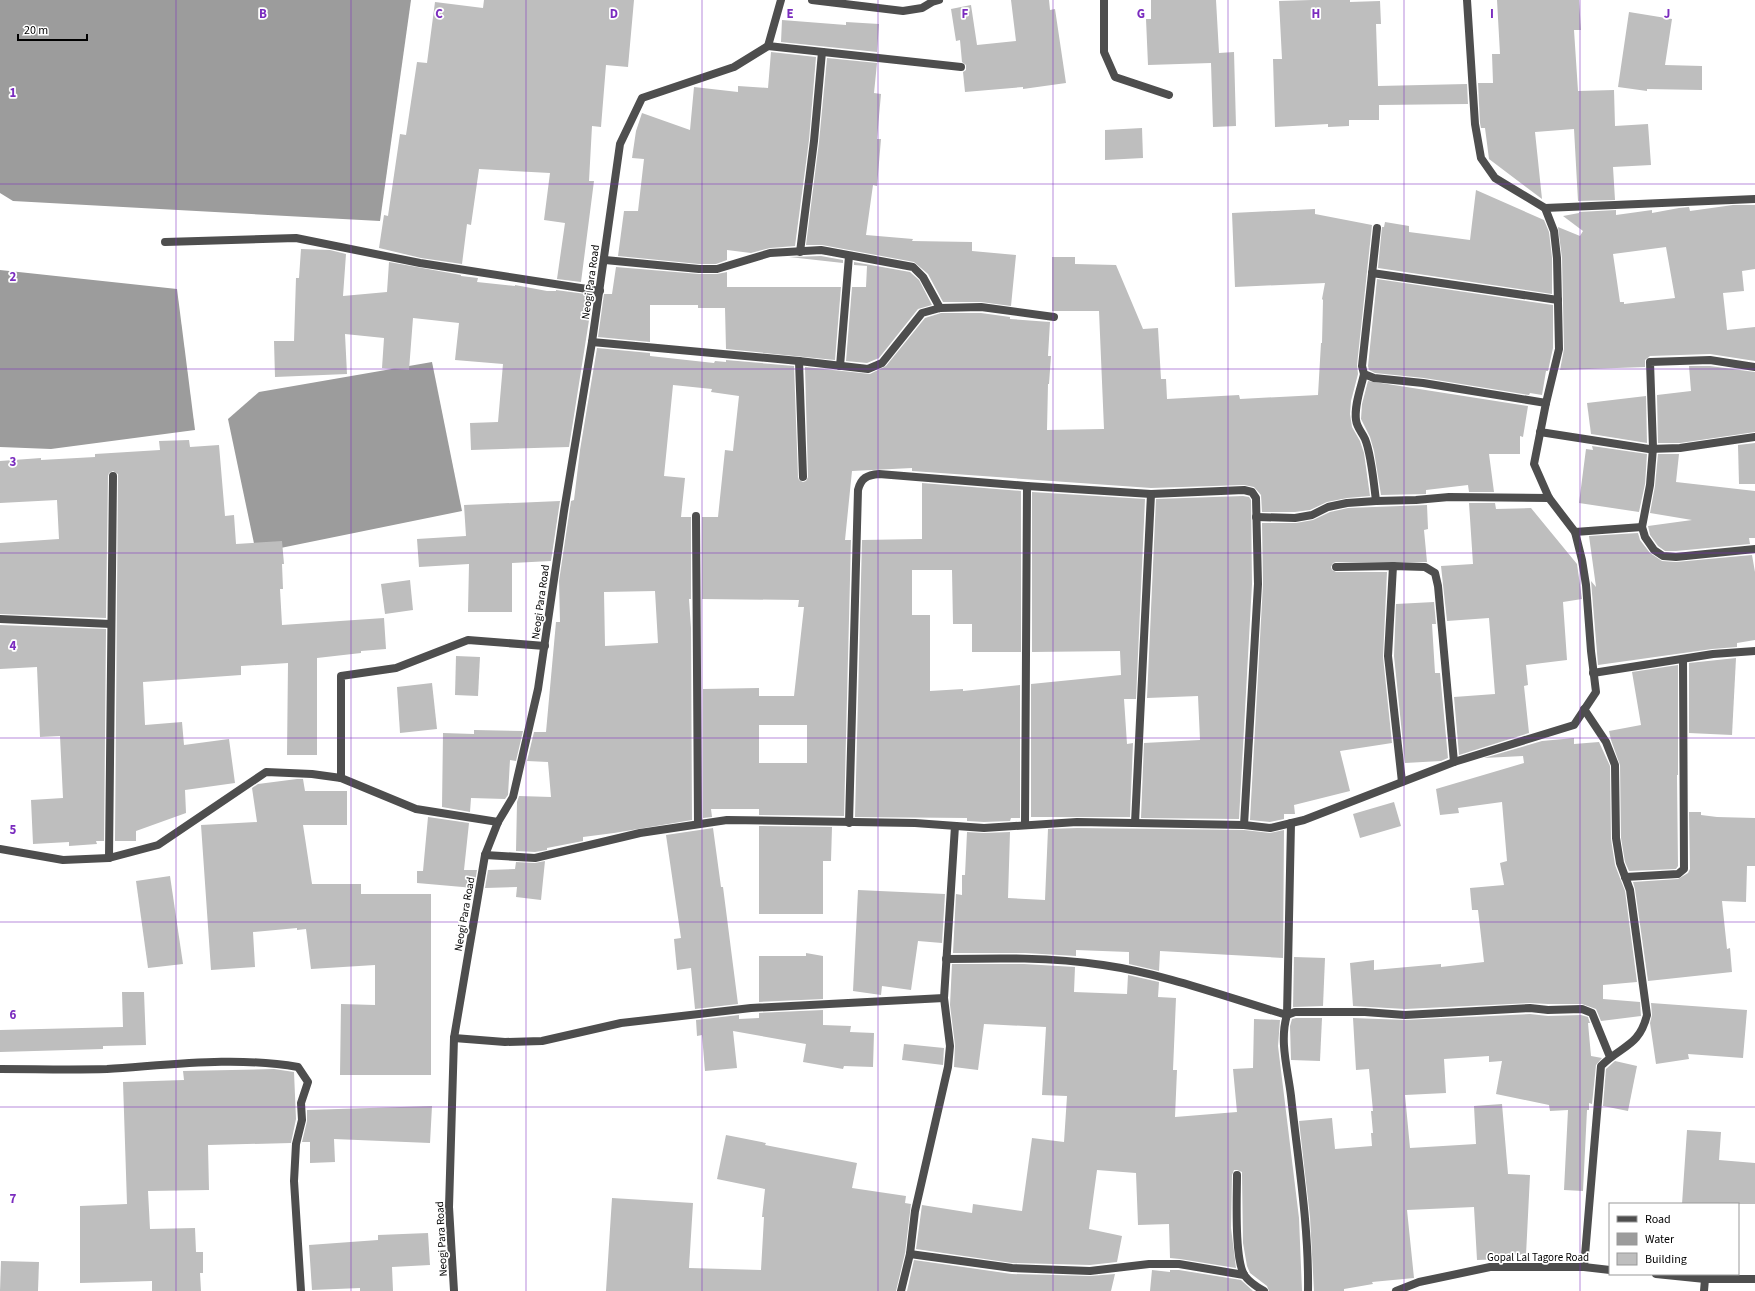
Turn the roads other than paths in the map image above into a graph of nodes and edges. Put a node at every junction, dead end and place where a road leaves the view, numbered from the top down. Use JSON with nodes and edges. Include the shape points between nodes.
{"nodes":[{"id":1,"x":781,"y":0,"type":"edge"},
{"id":2,"x":812,"y":0,"type":"edge"},
{"id":3,"x":939,"y":0,"type":"edge"},
{"id":4,"x":1104,"y":0,"type":"edge"},
{"id":5,"x":1467,"y":0,"type":"edge"},
{"id":6,"x":768,"y":46,"type":"junction"},
{"id":7,"x":822,"y":52,"type":"junction"},
{"id":8,"x":961,"y":67,"type":"dead end"},
{"id":9,"x":1169,"y":95,"type":"dead end"},
{"id":10,"x":1755,"y":199,"type":"edge"},
{"id":11,"x":1545,"y":208,"type":"junction"},
{"id":12,"x":1377,"y":228,"type":"dead end"},
{"id":13,"x":165,"y":242,"type":"dead end"},
{"id":14,"x":800,"y":252,"type":"junction"},
{"id":15,"x":848,"y":256,"type":"junction"},
{"id":16,"x":604,"y":260,"type":"junction"},
{"id":17,"x":1372,"y":273,"type":"junction"},
{"id":18,"x":600,"y":290,"type":"junction"},
{"id":19,"x":1558,"y":300,"type":"junction"},
{"id":20,"x":940,"y":308,"type":"junction"},
{"id":21,"x":1054,"y":317,"type":"dead end"},
{"id":22,"x":592,"y":342,"type":"junction"},
{"id":23,"x":799,"y":361,"type":"junction"},
{"id":24,"x":840,"y":366,"type":"junction"},
{"id":25,"x":1755,"y":367,"type":"edge"},
{"id":26,"x":1364,"y":374,"type":"junction"},
{"id":27,"x":1546,"y":403,"type":"junction"},
{"id":28,"x":1540,"y":432,"type":"junction"},
{"id":29,"x":1755,"y":437,"type":"edge"},
{"id":30,"x":1653,"y":448,"type":"junction"},
{"id":31,"x":113,"y":476,"type":"dead end"},
{"id":32,"x":803,"y":477,"type":"dead end"},
{"id":33,"x":1027,"y":486,"type":"junction"},
{"id":34,"x":1151,"y":494,"type":"junction"},
{"id":35,"x":1549,"y":498,"type":"junction"},
{"id":36,"x":1376,"y":500,"type":"junction"},
{"id":37,"x":696,"y":516,"type":"dead end"},
{"id":38,"x":1256,"y":517,"type":"junction"},
{"id":39,"x":1642,"y":527,"type":"junction"},
{"id":40,"x":1575,"y":532,"type":"junction"},
{"id":41,"x":1755,"y":549,"type":"edge"},
{"id":42,"x":1393,"y":566,"type":"junction"},
{"id":43,"x":1336,"y":568,"type":"dead end"},
{"id":44,"x":0,"y":619,"type":"edge"},
{"id":45,"x":111,"y":624,"type":"junction"},
{"id":46,"x":545,"y":646,"type":"junction"},
{"id":47,"x":1755,"y":651,"type":"edge"},
{"id":48,"x":1683,"y":659,"type":"junction"},
{"id":49,"x":1593,"y":673,"type":"junction"},
{"id":50,"x":1584,"y":709,"type":"junction"},
{"id":51,"x":1454,"y":762,"type":"junction"},
{"id":52,"x":341,"y":778,"type":"junction"},
{"id":53,"x":1402,"y":782,"type":"junction"},
{"id":54,"x":498,"y":822,"type":"junction"},
{"id":55,"x":849,"y":822,"type":"junction"},
{"id":56,"x":1135,"y":823,"type":"junction"},
{"id":57,"x":1290,"y":823,"type":"junction"},
{"id":58,"x":698,"y":824,"type":"junction"},
{"id":59,"x":1025,"y":825,"type":"junction"},
{"id":60,"x":1244,"y":825,"type":"junction"},
{"id":61,"x":955,"y":826,"type":"junction"},
{"id":62,"x":0,"y":849,"type":"edge"},
{"id":63,"x":485,"y":855,"type":"junction"},
{"id":64,"x":109,"y":858,"type":"junction"},
{"id":65,"x":1625,"y":877,"type":"junction"},
{"id":66,"x":946,"y":959,"type":"junction"},
{"id":67,"x":944,"y":998,"type":"junction"},
{"id":68,"x":1287,"y":1015,"type":"junction"},
{"id":69,"x":454,"y":1038,"type":"junction"},
{"id":70,"x":1610,"y":1057,"type":"junction"},
{"id":71,"x":0,"y":1069,"type":"edge"},
{"id":72,"x":1237,"y":1175,"type":"dead end"},
{"id":73,"x":910,"y":1254,"type":"junction"},
{"id":74,"x":1584,"y":1267,"type":"junction"},
{"id":75,"x":1609,"y":1270,"type":"edge"},
{"id":76,"x":1244,"y":1275,"type":"junction"},
{"id":77,"x":1666,"y":1275,"type":"edge"},
{"id":78,"x":1705,"y":1279,"type":"junction"},
{"id":79,"x":1755,"y":1279,"type":"edge"},
{"id":80,"x":302,"y":1291,"type":"edge"},
{"id":81,"x":454,"y":1291,"type":"edge"},
{"id":82,"x":901,"y":1291,"type":"edge"},
{"id":83,"x":1264,"y":1291,"type":"edge"},
{"id":84,"x":1308,"y":1291,"type":"edge"},
{"id":85,"x":1396,"y":1291,"type":"edge"},
{"id":86,"x":1704,"y":1291,"type":"edge"}],
"edges":[{"from":1,"to":6,"type":"street"},
{"from":2,"to":3,"type":"street","via":[[903,12],[922,8]]},
{"from":4,"to":9,"type":"street","via":[[1104,52],[1115,77]]},
{"from":5,"to":11,"type":"street","via":[[1475,124],[1481,158],[1495,178]]},
{"from":6,"to":7,"type":"street"},
{"from":6,"to":16,"type":"street","name":"Neogi Para Road","via":[[734,67],[642,98],[620,144]]},
{"from":7,"to":8,"type":"street"},
{"from":7,"to":14,"type":"street"},
{"from":10,"to":11,"type":"street"},
{"from":11,"to":19,"type":"street","via":[[1554,230]]},
{"from":12,"to":17,"type":"street"},
{"from":13,"to":18,"type":"street","via":[[296,238],[420,263]]},
{"from":14,"to":15,"type":"street","via":[[821,250]]},
{"from":14,"to":16,"type":"street","via":[[770,253],[717,269]]},
{"from":15,"to":20,"type":"street","via":[[913,267],[922,277]]},
{"from":15,"to":24,"type":"street"},
{"from":16,"to":18,"type":"street","name":"Neogi Para Road"},
{"from":17,"to":19,"type":"street"},
{"from":17,"to":26,"type":"street","via":[[1362,366]]},
{"from":18,"to":22,"type":"street","name":"Neogi Para Road"},
{"from":19,"to":27,"type":"street","via":[[1559,349]]},
{"from":20,"to":21,"type":"street","via":[[981,306]]},
{"from":20,"to":24,"type":"street","via":[[922,313],[882,363],[868,369]]},
{"from":22,"to":23,"type":"street"},
{"from":22,"to":46,"type":"street","name":"Neogi Para Road"},
{"from":23,"to":24,"type":"street"},
{"from":23,"to":32,"type":"street"},
{"from":25,"to":30,"type":"street","via":[[1710,360],[1650,362]]},
{"from":26,"to":27,"type":"street","via":[[1374,378],[1423,383]]},
{"from":26,"to":36,"type":"street","via":[[1356,421],[1368,448]]},
{"from":27,"to":28,"type":"street"},
{"from":28,"to":30,"type":"street"},
{"from":28,"to":35,"type":"street","via":[[1534,464]]},
{"from":29,"to":30,"type":"street","via":[[1680,448]]},
{"from":30,"to":39,"type":"street","via":[[1650,485]]},
{"from":31,"to":45,"type":"street"},
{"from":33,"to":34,"type":"street"},
{"from":33,"to":55,"type":"street","via":[[879,474],[870,474],[860,482]]},
{"from":33,"to":59,"type":"street"},
{"from":34,"to":38,"type":"street","via":[[1244,490],[1252,492],[1256,498]]},
{"from":34,"to":56,"type":"street"},
{"from":35,"to":36,"type":"street","via":[[1448,497]]},
{"from":35,"to":40,"type":"street"},
{"from":36,"to":38,"type":"street","via":[[1328,507],[1312,515],[1295,518]]},
{"from":37,"to":58,"type":"street"},
{"from":38,"to":60,"type":"street","via":[[1258,584]]},
{"from":39,"to":40,"type":"street"},
{"from":39,"to":41,"type":"street","via":[[1654,550],[1663,556]]},
{"from":40,"to":49,"type":"street","via":[[1586,585]]},
{"from":42,"to":43,"type":"street"},
{"from":42,"to":51,"type":"street","via":[[1425,567],[1434,573],[1438,586]]},
{"from":42,"to":53,"type":"street","via":[[1388,656]]},
{"from":44,"to":45,"type":"street"},
{"from":45,"to":64,"type":"street"},
{"from":46,"to":52,"type":"street","via":[[468,640],[396,668],[341,676]]},
{"from":46,"to":54,"type":"street","name":"Neogi Para Road","via":[[538,690],[513,797]]},
{"from":47,"to":48,"type":"street"},
{"from":48,"to":49,"type":"street"},
{"from":48,"to":65,"type":"street","via":[[1684,869],[1678,874]]},
{"from":49,"to":50,"type":"street","via":[[1596,692]]},
{"from":50,"to":51,"type":"street","via":[[1574,725]]},
{"from":50,"to":65,"type":"street","via":[[1606,742],[1615,765],[1616,838]]},
{"from":51,"to":53,"type":"street"},
{"from":52,"to":54,"type":"street","via":[[416,809]]},
{"from":52,"to":64,"type":"street","via":[[266,772],[158,845]]},
{"from":53,"to":57,"type":"street"},
{"from":54,"to":63,"type":"street","name":"Neogi Para Road"},
{"from":55,"to":58,"type":"street","via":[[727,820]]},
{"from":55,"to":61,"type":"street"},
{"from":56,"to":59,"type":"street","via":[[1077,822]]},
{"from":56,"to":60,"type":"street"},
{"from":57,"to":60,"type":"street","via":[[1270,828]]},
{"from":57,"to":68,"type":"street"},
{"from":58,"to":63,"type":"street","via":[[640,833],[535,858]]},
{"from":59,"to":61,"type":"street","via":[[984,828]]},
{"from":61,"to":66,"type":"street"},
{"from":62,"to":64,"type":"street","via":[[62,860]]},
{"from":63,"to":69,"type":"street","name":"Neogi Para Road"},
{"from":65,"to":70,"type":"street","via":[[1630,890],[1647,1015],[1644,1029],[1634,1041]]},
{"from":66,"to":67,"type":"street"},
{"from":66,"to":68,"type":"street","via":[[1058,959],[1104,965],[1167,979]]},
{"from":67,"to":69,"type":"street","via":[[751,1008],[621,1023],[542,1041],[505,1042]]},
{"from":67,"to":73,"type":"street","via":[[950,1046],[948,1067],[916,1205]]},
{"from":68,"to":70,"type":"street","via":[[1295,1012],[1405,1015],[1530,1008],[1582,1009],[1592,1013]]},
{"from":68,"to":84,"type":"street","via":[[1283,1027],[1285,1054],[1308,1254]]},
{"from":69,"to":81,"type":"street","name":"Neogi Para Road","via":[[449,1207]]},
{"from":70,"to":74,"type":"street","via":[[1601,1066]]},
{"from":71,"to":80,"type":"street","via":[[105,1069],[204,1062],[250,1062],[298,1067],[308,1082],[301,1103],[302,1120],[296,1144],[294,1181]]},
{"from":72,"to":76,"type":"street","via":[[1238,1242]]},
{"from":73,"to":76,"type":"street","via":[[1012,1268],[1090,1271],[1149,1264],[1179,1264]]},
{"from":73,"to":82,"type":"street"},
{"from":74,"to":75,"type":"street","name":"Gopal Lal Tagore Road"},
{"from":74,"to":85,"type":"street","name":"Gopal Lal Tagore Road","via":[[1490,1267],[1420,1282]]},
{"from":76,"to":83,"type":"street","via":[[1252,1284]]},
{"from":77,"to":78,"type":"street"},
{"from":78,"to":79,"type":"street"},
{"from":78,"to":86,"type":"street"}]}
